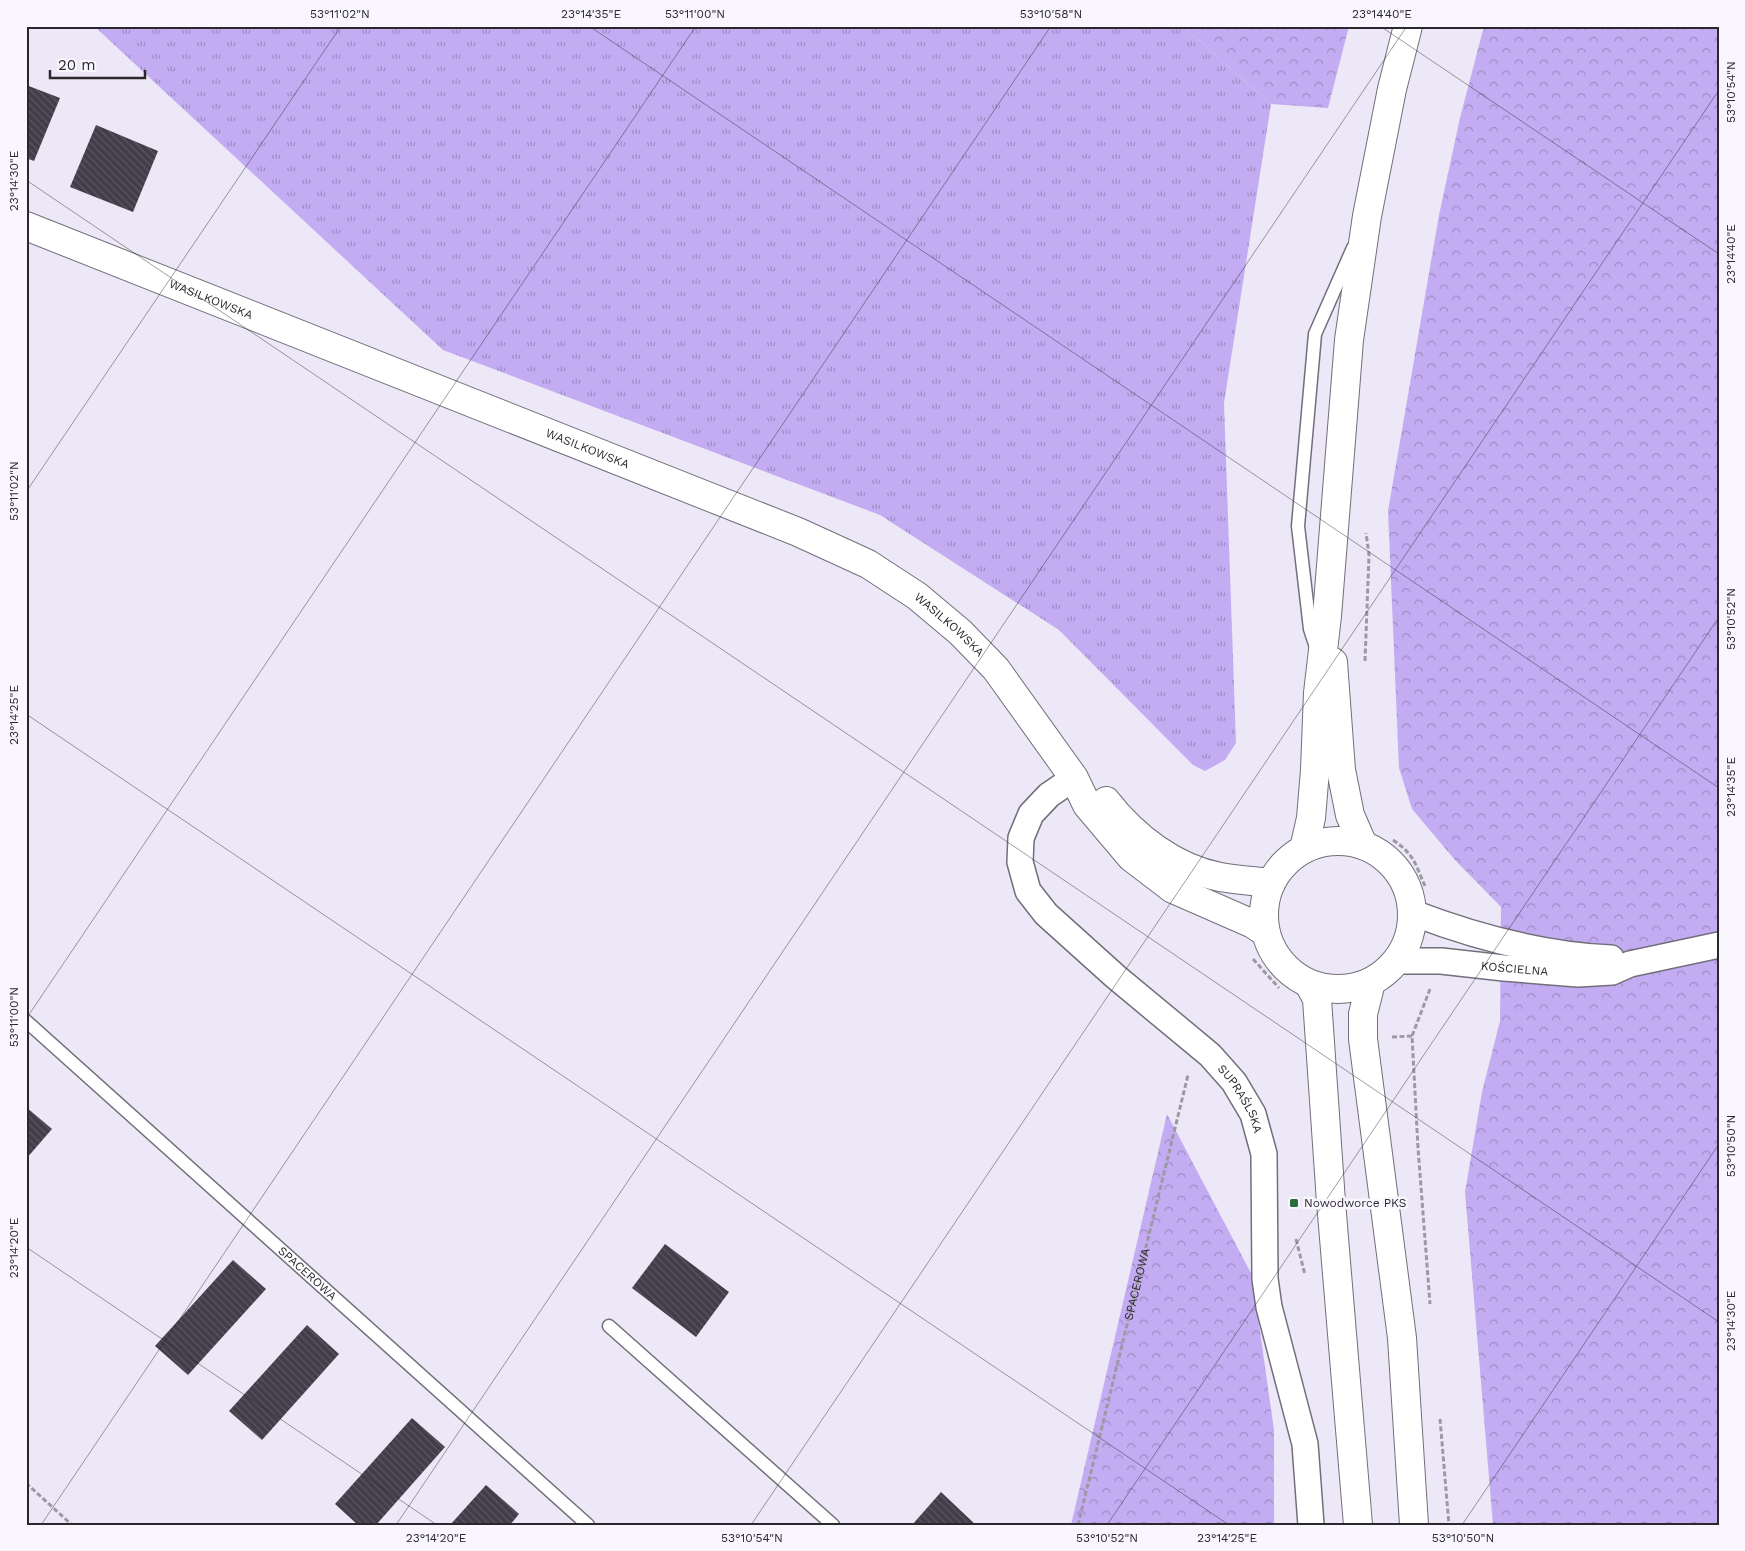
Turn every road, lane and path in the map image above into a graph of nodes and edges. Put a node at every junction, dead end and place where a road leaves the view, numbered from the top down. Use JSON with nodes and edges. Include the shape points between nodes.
{"nodes":[{"id":1,"x":1408,"y":26,"type":"edge"},
{"id":2,"x":1367,"y":216,"type":"junction"},
{"id":3,"x":26,"y":226,"type":"edge"},
{"id":4,"x":1365,"y":526,"type":"dead end"},
{"id":5,"x":1327,"y":616,"type":"junction"},
{"id":6,"x":1322,"y":662,"type":"junction"},
{"id":7,"x":1365,"y":662,"type":"dead end"},
{"id":8,"x":1074,"y":778,"type":"junction"},
{"id":9,"x":1376,"y":841,"type":"junction"},
{"id":10,"x":1304,"y":849,"type":"junction"},
{"id":11,"x":1271,"y":882,"type":"junction"},
{"id":12,"x":1421,"y":903,"type":"junction"},
{"id":13,"x":1265,"y":932,"type":"junction"},
{"id":14,"x":1719,"y":945,"type":"edge"},
{"id":15,"x":1397,"y":960,"type":"junction"},
{"id":16,"x":1440,"y":961,"type":"junction"},
{"id":17,"x":1630,"y":964,"type":"junction"},
{"id":18,"x":1371,"y":982,"type":"junction"},
{"id":19,"x":1308,"y":984,"type":"junction"},
{"id":20,"x":26,"y":1021,"type":"edge"},
{"id":21,"x":1196,"y":1043,"type":"junction"},
{"id":22,"x":1431,"y":1307,"type":"dead end"},
{"id":23,"x":609,"y":1326,"type":"dead end"},
{"id":24,"x":1440,"y":1416,"type":"dead end"},
{"id":25,"x":26,"y":1484,"type":"edge"},
{"id":26,"x":72,"y":1525,"type":"edge"},
{"id":27,"x":588,"y":1525,"type":"edge"},
{"id":28,"x":833,"y":1525,"type":"edge"},
{"id":29,"x":1078,"y":1525,"type":"edge"},
{"id":30,"x":1311,"y":1525,"type":"edge"},
{"id":31,"x":1358,"y":1525,"type":"edge"},
{"id":32,"x":1414,"y":1525,"type":"edge"},
{"id":33,"x":1449,"y":1525,"type":"edge"}],
"edges":[{"from":1,"to":2,"type":"main road"},
{"from":2,"to":5,"type":"main road","via":[[1348,340]]},
{"from":2,"to":6,"type":"lane","via":[[1315,334],[1298,526],[1310,630]]},
{"from":3,"to":8,"type":"main road","name":"WASILKOWSKA","via":[[798,532],[868,564],[917,596],[996,668]]},
{"from":4,"to":7,"type":"path","via":[[1369,555]]},
{"from":5,"to":6,"type":"main road"},
{"from":5,"to":9,"type":"main road","via":[[1341,770],[1350,815]]},
{"from":6,"to":10,"type":"main road","via":[[1311,818]]},
{"from":8,"to":11,"type":"main road","name":"WASILKOWSKA","via":[[1101,793],[1119,817],[1143,840],[1182,865],[1219,876]]},
{"from":8,"to":13,"type":"main road","name":"WASILKOWSKA","via":[[1088,805],[1131,857],[1150,873],[1172,889]]},
{"from":8,"to":21,"type":"street","name":"SUPRAŚLSKA","via":[[1048,795],[1031,814],[1021,838],[1020,862],[1028,891],[1046,914]]},
{"from":9,"to":10,"type":"main road","via":[[1324,842]]},
{"from":9,"to":12,"type":"main road","via":[[1409,891]]},
{"from":9,"to":12,"type":"path","via":[[1403,847],[1416,863],[1424,886]]},
{"from":10,"to":11,"type":"main road","via":[[1284,863]]},
{"from":11,"to":13,"type":"main road","via":[[1264,907]]},
{"from":12,"to":15,"type":"main road","via":[[1409,939]]},
{"from":12,"to":17,"type":"street","name":"KOŚCIELNA","via":[[1448,927],[1510,944],[1579,957],[1613,958]]},
{"from":13,"to":19,"type":"main road","via":[[1269,946],[1280,962],[1292,975]]},
{"from":14,"to":17,"type":"street","name":"KOŚCIELNA"},
{"from":15,"to":16,"type":"street","name":"KOŚCIELNA"},
{"from":15,"to":18,"type":"main road"},
{"from":16,"to":17,"type":"street","name":"KOŚCIELNA","via":[[1578,974],[1612,972]]},
{"from":16,"to":22,"type":"path","via":[[1412,1036]]},
{"from":18,"to":19,"type":"main road","via":[[1352,988],[1330,989]]},
{"from":18,"to":32,"type":"main road","via":[[1363,1014],[1363,1039],[1402,1338]]},
{"from":19,"to":31,"type":"main road","via":[[1317,999]]},
{"from":20,"to":27,"type":"lane","name":"SPACEROWA"},
{"from":21,"to":29,"type":"path","name":"SPACEROWA"},
{"from":21,"to":30,"type":"street","name":"SUPRAŚLSKA","via":[[1234,1082],[1253,1114],[1264,1154],[1265,1279],[1305,1444]]},
{"from":23,"to":28,"type":"lane"},
{"from":24,"to":33,"type":"path"},
{"from":25,"to":26,"type":"path"}]}
